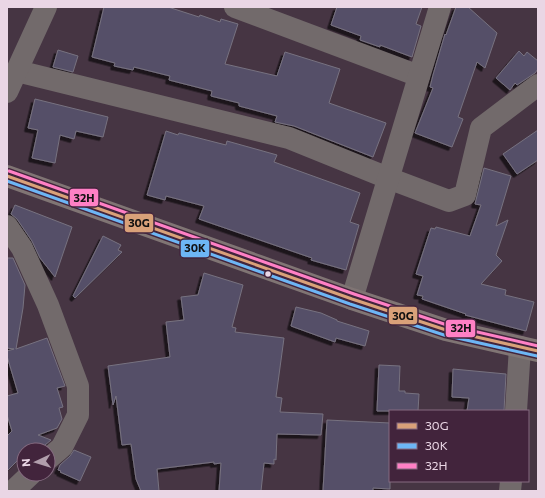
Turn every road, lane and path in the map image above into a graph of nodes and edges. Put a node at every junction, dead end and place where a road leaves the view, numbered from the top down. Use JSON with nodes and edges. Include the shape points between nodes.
{"nodes":[{"id":1,"x":46,"y":7,"type":"edge"},
{"id":2,"x":235,"y":7,"type":"edge"},
{"id":3,"x":440,"y":7,"type":"edge"},
{"id":4,"x":17,"y":71,"type":"junction"},
{"id":5,"x":419,"y":76,"type":"junction"},
{"id":6,"x":538,"y":85,"type":"edge"},
{"id":7,"x":7,"y":92,"type":"edge"},
{"id":8,"x":7,"y":176,"type":"edge"},
{"id":9,"x":388,"y":178,"type":"junction"},
{"id":10,"x":7,"y":226,"type":"edge"},
{"id":11,"x":352,"y":299,"type":"junction"},
{"id":12,"x":529,"y":349,"type":"edge"},
{"id":13,"x":516,"y":410,"type":"edge"},
{"id":14,"x":56,"y":452,"type":"edge"},
{"id":15,"x":23,"y":482,"type":"edge"},
{"id":16,"x":13,"y":491,"type":"edge"}],
"edges":[{"from":1,"to":4,"type":"street"},
{"from":2,"to":5,"type":"street"},
{"from":3,"to":5,"type":"street"},
{"from":4,"to":7,"type":"street"},
{"from":4,"to":9,"type":"street","via":[[289,138]]},
{"from":5,"to":9,"type":"street"},
{"from":6,"to":9,"type":"street","via":[[481,128],[465,194],[449,201]]},
{"from":8,"to":11,"type":"main road"},
{"from":9,"to":11,"type":"street"},
{"from":10,"to":14,"type":"street","via":[[22,248],[48,305],[78,386],[78,415],[62,447]]},
{"from":11,"to":12,"type":"main road","via":[[446,330]]},
{"from":12,"to":13,"type":"street"},
{"from":15,"to":16,"type":"street"}]}
